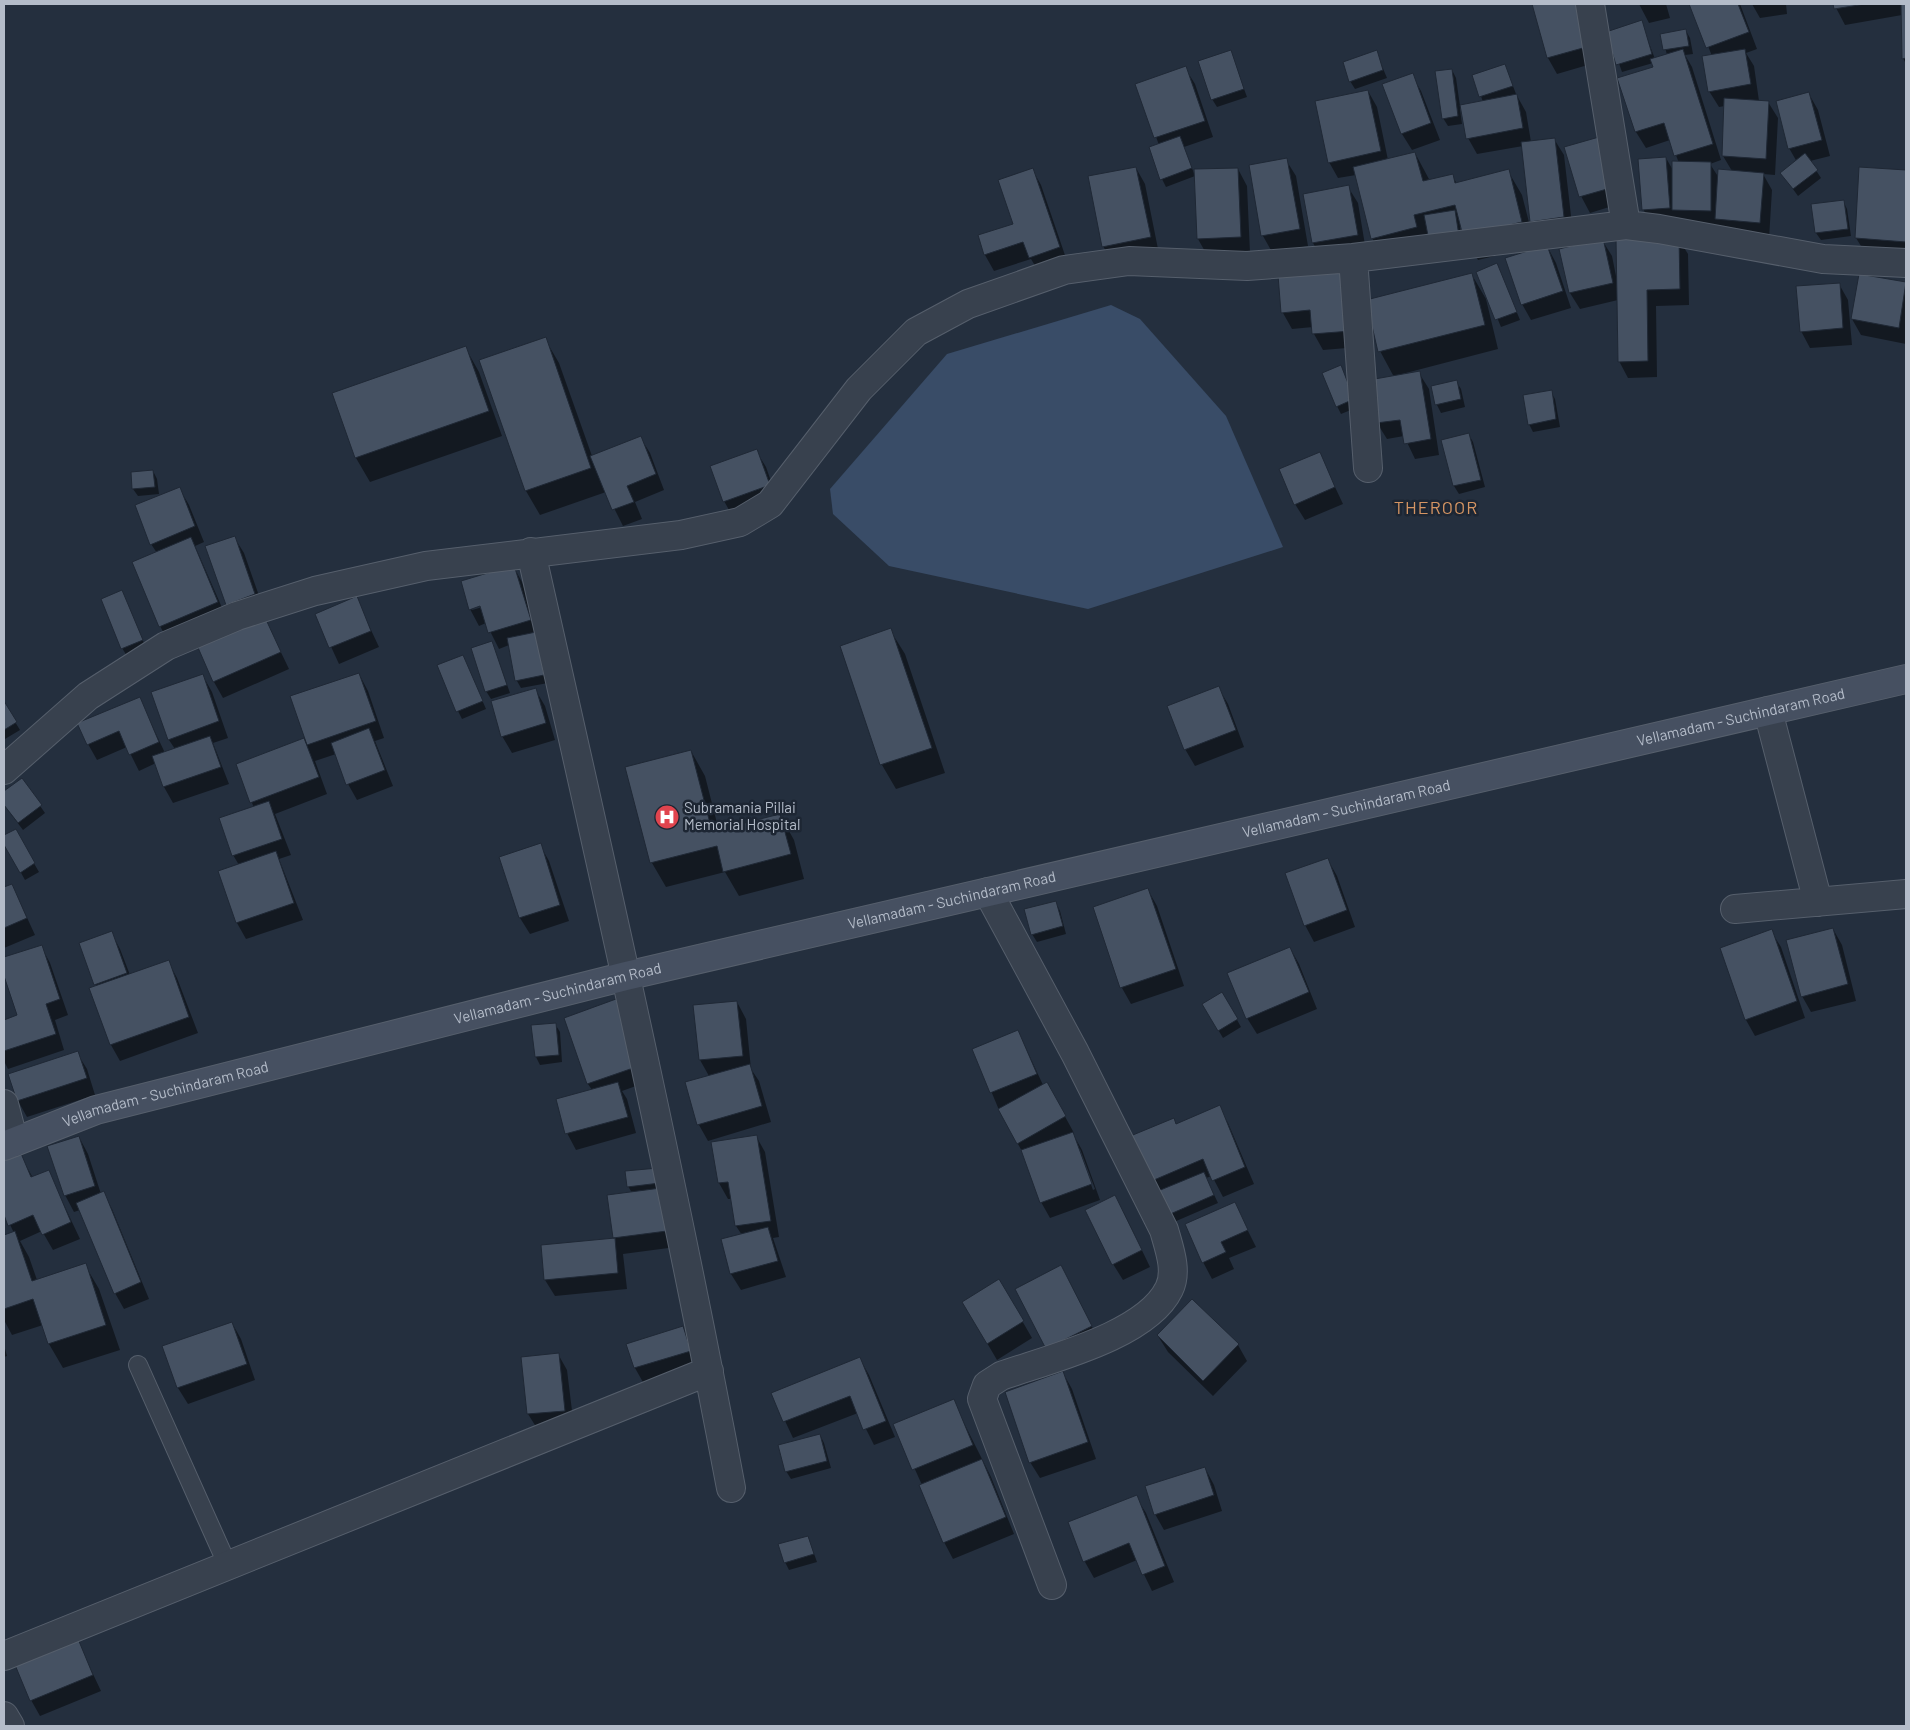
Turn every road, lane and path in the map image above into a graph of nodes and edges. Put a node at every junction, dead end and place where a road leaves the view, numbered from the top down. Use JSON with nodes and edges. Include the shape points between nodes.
{"nodes":[{"id":1,"x":1590,"y":4,"type":"edge"},
{"id":2,"x":1626,"y":225,"type":"junction"},
{"id":3,"x":1353,"y":258,"type":"junction"},
{"id":4,"x":1906,"y":262,"type":"edge"},
{"id":5,"x":1368,"y":468,"type":"dead end"},
{"id":6,"x":531,"y":552,"type":"junction"},
{"id":7,"x":1906,"y":679,"type":"edge"},
{"id":8,"x":1768,"y":711,"type":"junction"},
{"id":9,"x":4,"y":770,"type":"edge"},
{"id":10,"x":988,"y":892,"type":"junction"},
{"id":11,"x":1906,"y":894,"type":"edge"},
{"id":12,"x":1818,"y":902,"type":"junction"},
{"id":13,"x":1735,"y":909,"type":"dead end"},
{"id":14,"x":626,"y":976,"type":"junction"},
{"id":15,"x":4,"y":1104,"type":"edge"},
{"id":16,"x":9,"y":1144,"type":"edge"},
{"id":17,"x":138,"y":1365,"type":"dead end"},
{"id":18,"x":709,"y":1371,"type":"junction"},
{"id":19,"x":731,"y":1488,"type":"dead end"},
{"id":20,"x":228,"y":1566,"type":"junction"},
{"id":21,"x":1052,"y":1586,"type":"dead end"},
{"id":22,"x":4,"y":1656,"type":"edge"},
{"id":23,"x":4,"y":1716,"type":"edge"},
{"id":24,"x":10,"y":1726,"type":"edge"}],
"edges":[{"from":1,"to":2,"type":"street"},
{"from":2,"to":3,"type":"street"},
{"from":2,"to":4,"type":"street","via":[[1823,259]]},
{"from":3,"to":5,"type":"street"},
{"from":3,"to":6,"type":"street","via":[[1247,266],[1129,261],[1064,270],[977,301],[916,332],[859,389],[770,504],[740,522],[681,535]]},
{"from":6,"to":9,"type":"street","via":[[417,568],[315,591],[237,616],[166,646],[88,696]]},
{"from":6,"to":14,"type":"street"},
{"from":7,"to":8,"type":"main road","name":"Vellamadam - Suchindaram Road"},
{"from":8,"to":10,"type":"main road","name":"Vellamadam - Suchindaram Road"},
{"from":8,"to":12,"type":"street"},
{"from":10,"to":14,"type":"main road","name":"Vellamadam - Suchindaram Road"},
{"from":10,"to":21,"type":"street","via":[[1075,1053],[1164,1230],[1172,1260],[1170,1288],[1154,1310],[1133,1327],[1001,1376],[987,1385],[982,1399],[986,1416]]},
{"from":11,"to":12,"type":"street"},
{"from":12,"to":13,"type":"street"},
{"from":14,"to":16,"type":"main road","name":"Vellamadam - Suchindaram Road","via":[[96,1110]]},
{"from":14,"to":18,"type":"street"},
{"from":15,"to":16,"type":"street"},
{"from":17,"to":20,"type":"lane"},
{"from":18,"to":19,"type":"street"},
{"from":18,"to":20,"type":"street"},
{"from":20,"to":22,"type":"street"},
{"from":23,"to":24,"type":"street"}]}
